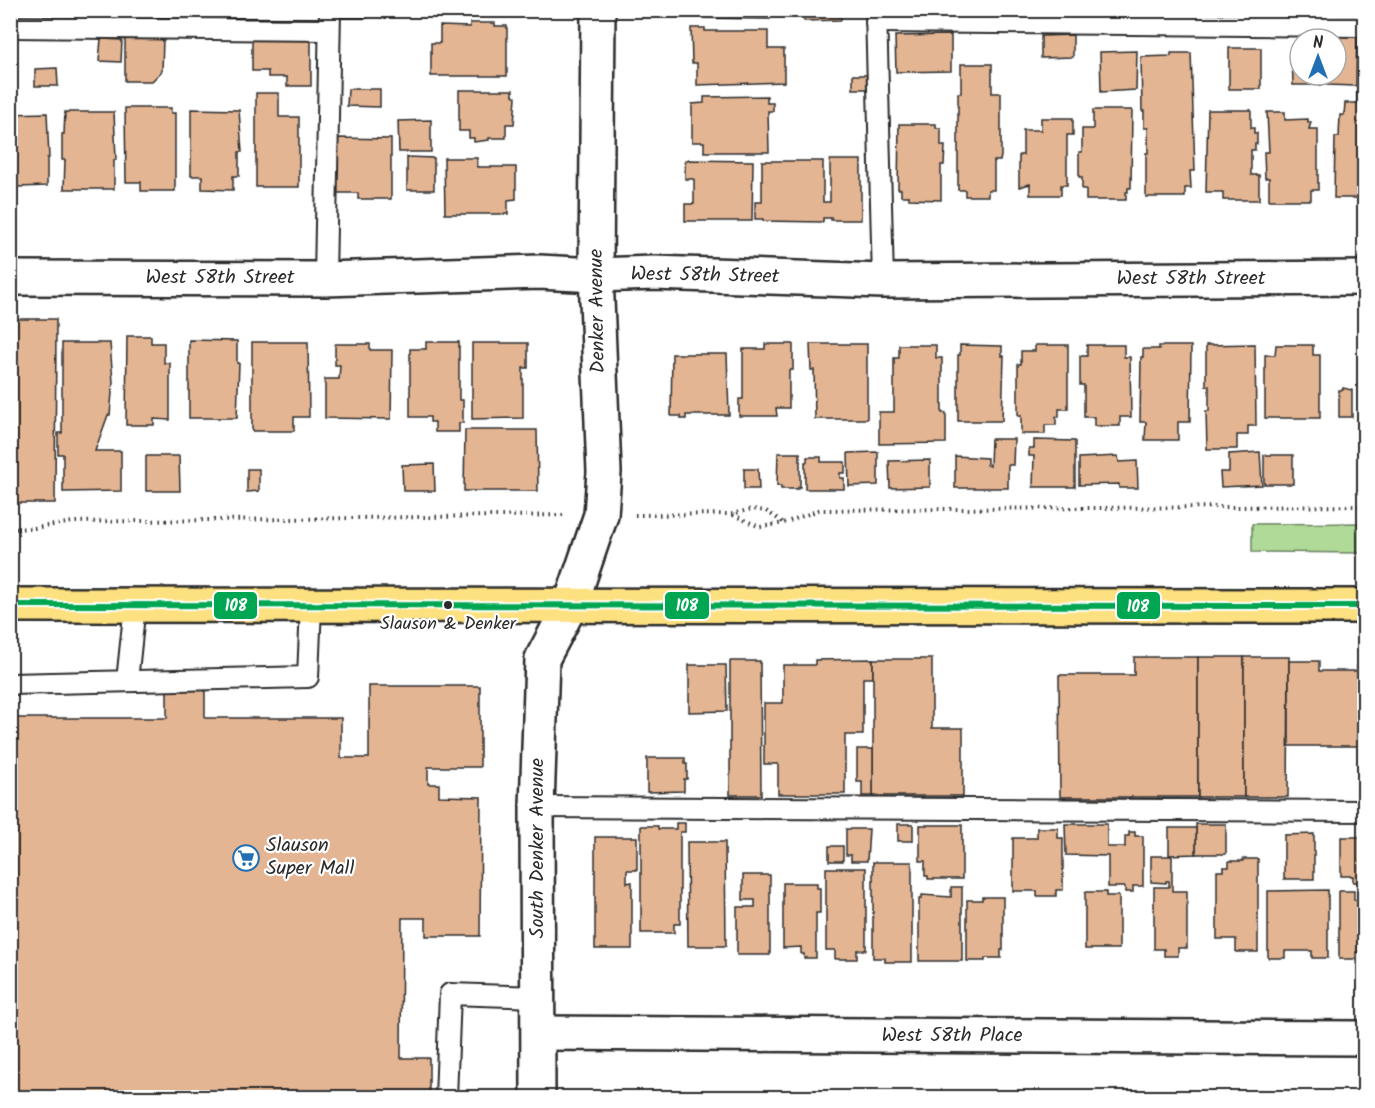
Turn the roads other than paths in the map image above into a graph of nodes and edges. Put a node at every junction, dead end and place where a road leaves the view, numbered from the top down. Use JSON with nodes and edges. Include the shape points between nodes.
{"nodes":[{"id":1,"x":598,"y":10,"type":"edge"},
{"id":2,"x":876,"y":16,"type":"edge"},
{"id":3,"x":329,"y":20,"type":"edge"},
{"id":4,"x":1365,"y":26,"type":"edge"},
{"id":5,"x":10,"y":27,"type":"edge"},
{"id":6,"x":596,"y":275,"type":"junction"},
{"id":7,"x":10,"y":278,"type":"edge"},
{"id":8,"x":1365,"y":278,"type":"edge"},
{"id":9,"x":325,"y":279,"type":"junction"},
{"id":10,"x":883,"y":281,"type":"junction"},
{"id":11,"x":10,"y":605,"type":"edge"},
{"id":12,"x":135,"y":605,"type":"junction"},
{"id":13,"x":310,"y":606,"type":"junction"},
{"id":14,"x":570,"y":606,"type":"junction"},
{"id":15,"x":1365,"y":606,"type":"edge"},
{"id":16,"x":127,"y":681,"type":"junction"},
{"id":17,"x":10,"y":684,"type":"edge"},
{"id":18,"x":537,"y":807,"type":"junction"},
{"id":19,"x":1365,"y":811,"type":"edge"},
{"id":20,"x":538,"y":997,"type":"junction"},
{"id":21,"x":539,"y":1033,"type":"junction"},
{"id":22,"x":1365,"y":1038,"type":"edge"},
{"id":23,"x":446,"y":1098,"type":"edge"},
{"id":24,"x":538,"y":1098,"type":"edge"}],
"edges":[{"from":1,"to":6,"type":"street","name":"Denker Avenue"},
{"from":2,"to":4,"type":"lane"},
{"from":2,"to":10,"type":"lane"},
{"from":3,"to":5,"type":"lane"},
{"from":3,"to":9,"type":"lane"},
{"from":6,"to":9,"type":"street","name":"West 58th Street","via":[[539,272]]},
{"from":6,"to":10,"type":"street","name":"West 58th Street","via":[[654,273]]},
{"from":6,"to":14,"type":"street","name":"Denker Avenue","via":[[604,472],[601,515]]},
{"from":7,"to":9,"type":"street","name":"West 58th Street"},
{"from":8,"to":10,"type":"street","name":"West 58th Street"},
{"from":11,"to":12,"type":"main road"},
{"from":12,"to":13,"type":"main road"},
{"from":12,"to":16,"type":"lane"},
{"from":13,"to":14,"type":"main road"},
{"from":13,"to":16,"type":"lane","via":[[308,677]]},
{"from":14,"to":15,"type":"main road"},
{"from":14,"to":18,"type":"street","name":"South Denker Avenue","via":[[542,659]]},
{"from":16,"to":17,"type":"lane"},
{"from":18,"to":19,"type":"lane"},
{"from":18,"to":20,"type":"street","name":"South Denker Avenue"},
{"from":20,"to":21,"type":"street","name":"South Denker Avenue"},
{"from":20,"to":23,"type":"lane","via":[[450,994]]},
{"from":21,"to":22,"type":"street","name":"West 58th Place"},
{"from":21,"to":24,"type":"street","name":"South Denker Avenue"}]}
